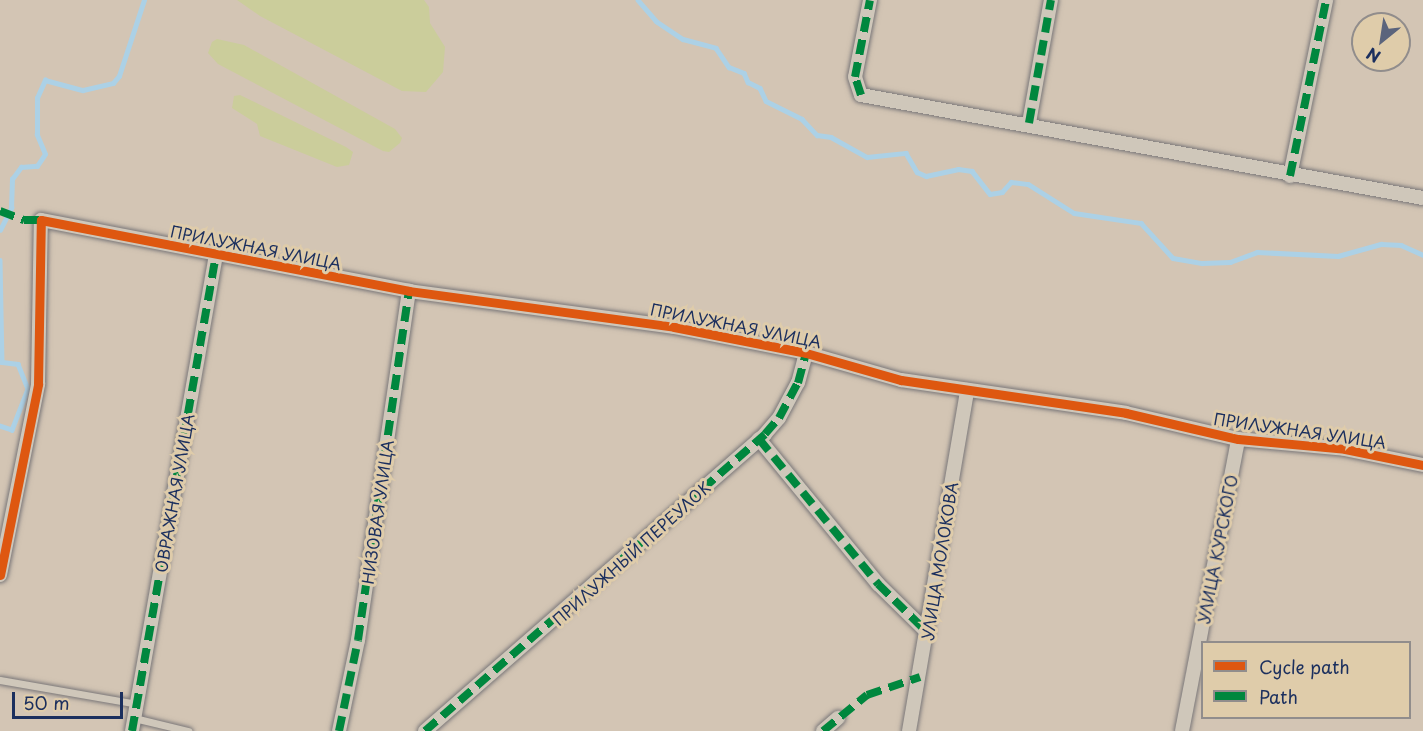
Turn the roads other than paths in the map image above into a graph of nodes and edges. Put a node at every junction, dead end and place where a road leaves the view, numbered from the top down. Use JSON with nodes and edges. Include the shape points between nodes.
{"nodes":[{"id":1,"x":870,"y":0,"type":"edge"},
{"id":2,"x":1051,"y":0,"type":"edge"},
{"id":3,"x":1326,"y":0,"type":"edge"},
{"id":4,"x":1029,"y":123,"type":"junction"},
{"id":5,"x":1290,"y":176,"type":"junction"},
{"id":6,"x":1423,"y":198,"type":"edge"},
{"id":7,"x":216,"y":255,"type":"junction"},
{"id":8,"x":409,"y":291,"type":"junction"},
{"id":9,"x":806,"y":353,"type":"junction"},
{"id":10,"x":967,"y":390,"type":"junction"},
{"id":11,"x":759,"y":439,"type":"junction"},
{"id":12,"x":1238,"y":439,"type":"junction"},
{"id":13,"x":1423,"y":465,"type":"edge"},
{"id":14,"x":0,"y":574,"type":"edge"},
{"id":15,"x":927,"y":632,"type":"junction"},
{"id":16,"x":0,"y":680,"type":"edge"},
{"id":17,"x":135,"y":717,"type":"edge"},
{"id":18,"x":838,"y":718,"type":"dead end"},
{"id":19,"x":188,"y":731,"type":"edge"},
{"id":20,"x":339,"y":731,"type":"edge"},
{"id":21,"x":425,"y":731,"type":"edge"},
{"id":22,"x":823,"y":731,"type":"edge"},
{"id":23,"x":909,"y":731,"type":"edge"},
{"id":24,"x":1182,"y":731,"type":"edge"}],
"edges":[{"from":1,"to":4,"type":"street","via":[[855,77],[861,95]]},
{"from":2,"to":4,"type":"street"},
{"from":3,"to":5,"type":"street"},
{"from":4,"to":5,"type":"street"},
{"from":5,"to":6,"type":"street"},
{"from":7,"to":8,"type":"street","name":"ПРИЛУЖНАЯ УЛИЦА"},
{"from":7,"to":14,"type":"street","name":"ПРИЛУЖНАЯ УЛИЦА","via":[[40,220],[38,384]]},
{"from":7,"to":17,"type":"street","name":"ОВРАЖНАЯ УЛИЦА"},
{"from":8,"to":9,"type":"street","name":"ПРИЛУЖНАЯ УЛИЦА","via":[[616,318]]},
{"from":8,"to":20,"type":"street","name":"НИЗОВАЯ УЛИЦА","via":[[358,640]]},
{"from":9,"to":10,"type":"street","name":"ПРИЛУЖНАЯ УЛИЦА","via":[[901,380]]},
{"from":9,"to":11,"type":"street","name":"ПРИЛУЖНЫЙ ПЕРЕУЛОК","via":[[798,383],[779,418]]},
{"from":10,"to":12,"type":"street","name":"ПРИЛУЖНАЯ УЛИЦА","via":[[1126,413]]},
{"from":10,"to":15,"type":"street","name":"УЛИЦА МОЛОКОВА"},
{"from":11,"to":15,"type":"street","via":[[878,584]]},
{"from":11,"to":21,"type":"street","name":"ПРИЛУЖНЫЙ ПЕРЕУЛОК"},
{"from":12,"to":13,"type":"street","name":"ПРИЛУЖНАЯ УЛИЦА","via":[[1345,449]]},
{"from":12,"to":24,"type":"street","name":"УЛИЦА КУРСКОГО"},
{"from":15,"to":23,"type":"street","name":"УЛИЦА МОЛОКОВА"},
{"from":16,"to":17,"type":"lane"},
{"from":17,"to":19,"type":"lane"},
{"from":18,"to":22,"type":"street"}]}
